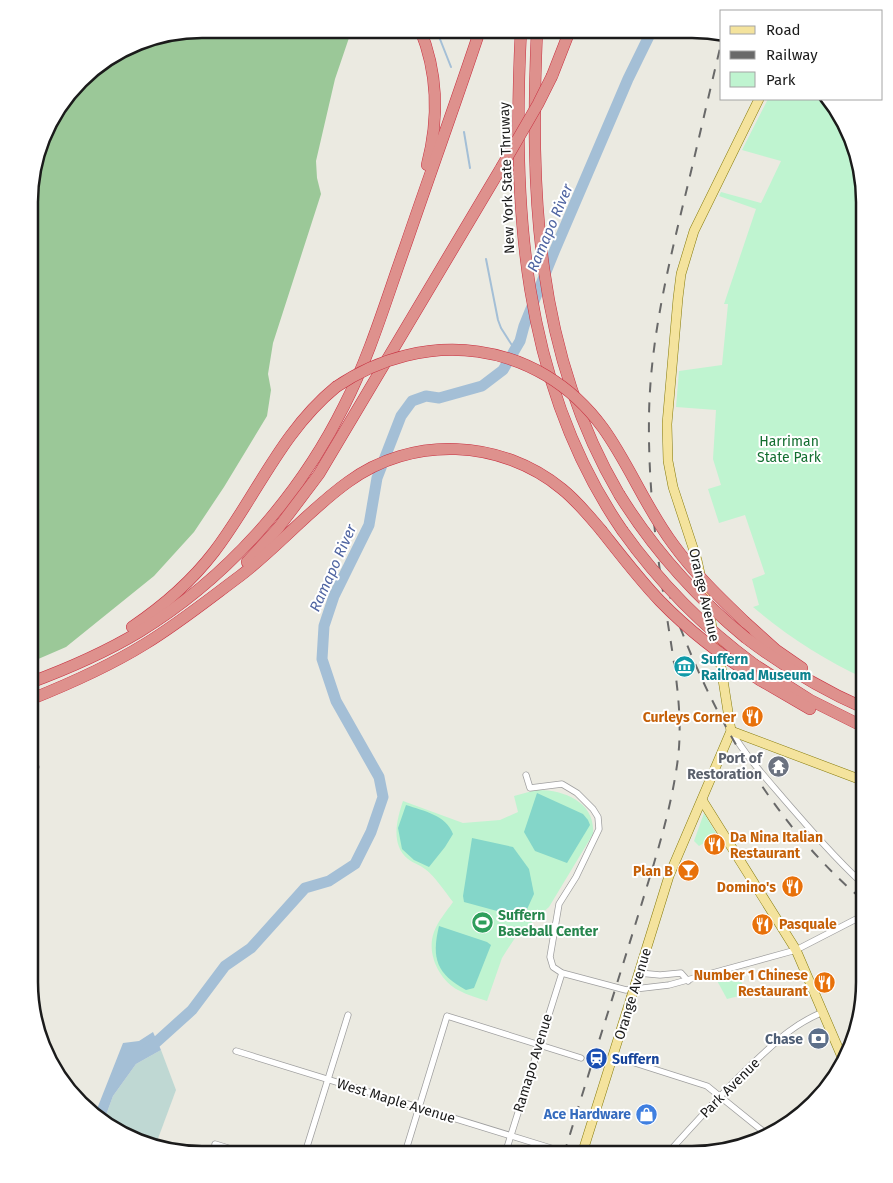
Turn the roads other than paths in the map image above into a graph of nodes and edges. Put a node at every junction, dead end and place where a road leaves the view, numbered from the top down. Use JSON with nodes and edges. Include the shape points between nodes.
{"nodes":[{"id":1,"x":423,"y":38,"type":"edge"},
{"id":2,"x":477,"y":38,"type":"edge"},
{"id":3,"x":520,"y":38,"type":"edge"},
{"id":4,"x":537,"y":38,"type":"edge"},
{"id":5,"x":567,"y":38,"type":"edge"},
{"id":6,"x":758,"y":100,"type":"edge"},
{"id":7,"x":407,"y":241,"type":"junction"},
{"id":8,"x":224,"y":587,"type":"junction"},
{"id":9,"x":75,"y":664,"type":"junction"},
{"id":10,"x":38,"y":680,"type":"edge"},
{"id":11,"x":38,"y":696,"type":"edge"},
{"id":12,"x":848,"y":701,"type":"junction"},
{"id":13,"x":855,"y":704,"type":"edge"},
{"id":14,"x":855,"y":723,"type":"edge"},
{"id":15,"x":855,"y":727,"type":"edge"},
{"id":16,"x":731,"y":731,"type":"junction"},
{"id":17,"x":526,"y":775,"type":"dead end"},
{"id":18,"x":855,"y":778,"type":"edge"},
{"id":19,"x":702,"y":800,"type":"junction"},
{"id":20,"x":855,"y":877,"type":"edge"},
{"id":21,"x":855,"y":920,"type":"edge"},
{"id":22,"x":796,"y":950,"type":"junction"},
{"id":23,"x":562,"y":973,"type":"junction"},
{"id":24,"x":638,"y":978,"type":"junction"},
{"id":25,"x":688,"y":981,"type":"junction"},
{"id":26,"x":823,"y":1012,"type":"junction"},
{"id":27,"x":348,"y":1015,"type":"dead end"},
{"id":28,"x":539,"y":1045,"type":"junction"},
{"id":29,"x":236,"y":1051,"type":"dead end"},
{"id":30,"x":840,"y":1052,"type":"edge"},
{"id":31,"x":613,"y":1056,"type":"junction"},
{"id":32,"x":581,"y":1058,"type":"dead end"},
{"id":33,"x":327,"y":1080,"type":"junction"},
{"id":34,"x":719,"y":1096,"type":"junction"},
{"id":35,"x":419,"y":1108,"type":"junction"},
{"id":36,"x":762,"y":1130,"type":"edge"},
{"id":37,"x":511,"y":1136,"type":"junction"},
{"id":38,"x":215,"y":1144,"type":"dead end"},
{"id":39,"x":221,"y":1146,"type":"edge"},
{"id":40,"x":307,"y":1146,"type":"edge"},
{"id":41,"x":407,"y":1146,"type":"edge"},
{"id":42,"x":508,"y":1146,"type":"edge"},
{"id":43,"x":544,"y":1146,"type":"edge"},
{"id":44,"x":585,"y":1146,"type":"edge"},
{"id":45,"x":674,"y":1146,"type":"edge"}],
"edges":[{"from":1,"to":7,"type":"highway","via":[[433,72],[435,118],[428,161]]},
{"from":2,"to":7,"type":"highway"},
{"from":3,"to":14,"type":"highway","name":"New York State Thruway","bridge":true,"via":[[519,155],[525,256],[538,337],[574,444],[622,530],[681,602],[754,665],[810,700]]},
{"from":4,"to":12,"type":"highway","name":"New York State Thruway","bridge":true,"via":[[535,134],[538,222],[544,272],[562,363],[596,452],[644,532],[704,601],[746,638],[790,669]]},
{"from":5,"to":8,"type":"highway","bridge":true,"via":[[534,111],[319,474],[279,527]]},
{"from":6,"to":16,"type":"main road","name":"Orange Avenue","via":[[694,231],[681,274],[667,445],[673,487],[697,560],[721,667]]},
{"from":7,"to":9,"type":"highway","via":[[345,405],[320,449],[283,502],[240,551],[191,595],[139,632]]},
{"from":8,"to":11,"type":"highway","via":[[186,617],[125,656]]},
{"from":8,"to":15,"type":"highway","bridge":true,"via":[[253,566],[347,482],[366,470],[385,461],[439,449],[493,454],[534,470],[572,498],[648,588],[677,618],[720,654],[806,707]]},
{"from":9,"to":10,"type":"highway"},
{"from":9,"to":12,"type":"highway","bridge":true,"via":[[143,620],[193,576],[224,538],[298,424],[336,387],[379,363],[401,356],[434,350],[463,350],[514,360],[544,375],[573,396],[596,420],[654,517],[701,577],[782,654]]},
{"from":12,"to":13,"type":"highway","name":"New York State Thruway"},
{"from":16,"to":18,"type":"main road"},
{"from":16,"to":19,"type":"main road","name":"Orange Avenue"},
{"from":16,"to":20,"type":"street","via":[[746,754],[812,832]]},
{"from":17,"to":23,"type":"street","via":[[530,788],[562,784],[577,793],[598,817],[600,829],[559,904],[550,957],[553,967]]},
{"from":19,"to":22,"type":"main road"},
{"from":19,"to":24,"type":"main road","name":"Orange Avenue","via":[[669,878]]},
{"from":21,"to":22,"type":"street"},
{"from":22,"to":25,"type":"street"},
{"from":22,"to":26,"type":"main road"},
{"from":23,"to":25,"type":"street","via":[[626,990]]},
{"from":23,"to":28,"type":"street","name":"Ramapo Avenue"},
{"from":24,"to":25,"type":"street","via":[[681,974]]},
{"from":24,"to":31,"type":"main road","name":"Orange Avenue","bridge":true},
{"from":26,"to":30,"type":"main road"},
{"from":26,"to":34,"type":"street","name":"Park Avenue","via":[[788,1031]]},
{"from":27,"to":33,"type":"street"},
{"from":28,"to":32,"type":"street"},
{"from":28,"to":35,"type":"street","via":[[447,1016]]},
{"from":28,"to":37,"type":"street","name":"Ramapo Avenue"},
{"from":29,"to":33,"type":"street","name":"West Maple Avenue"},
{"from":31,"to":34,"type":"street","via":[[707,1086]]},
{"from":31,"to":44,"type":"main road","name":"Orange Avenue"},
{"from":33,"to":35,"type":"street","name":"West Maple Avenue"},
{"from":33,"to":40,"type":"street"},
{"from":34,"to":36,"type":"street"},
{"from":34,"to":45,"type":"street","name":"Park Avenue"},
{"from":35,"to":37,"type":"street","name":"West Maple Avenue"},
{"from":35,"to":41,"type":"street"},
{"from":37,"to":42,"type":"street","name":"Ramapo Avenue"},
{"from":37,"to":43,"type":"street","name":"West Maple Avenue"},
{"from":38,"to":39,"type":"street"}]}
